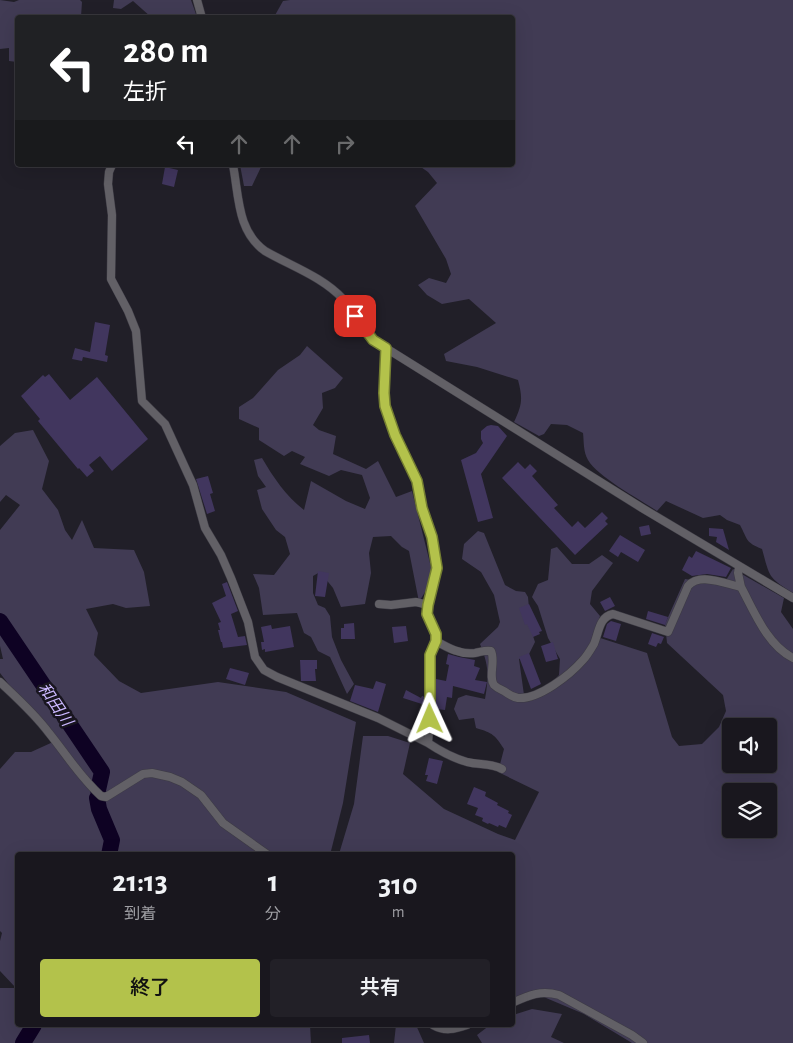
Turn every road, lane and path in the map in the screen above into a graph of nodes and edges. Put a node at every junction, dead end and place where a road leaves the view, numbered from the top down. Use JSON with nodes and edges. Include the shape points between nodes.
{"nodes":[{"id":1,"x":197,"y":0,"type":"edge"},
{"id":2,"x":201,"y":15,"type":"edge"},
{"id":3,"x":111,"y":167,"type":"edge"},
{"id":4,"x":233,"y":167,"type":"edge"},
{"id":5,"x":386,"y":348,"type":"junction"},
{"id":6,"x":739,"y":567,"type":"junction"},
{"id":7,"x":741,"y":587,"type":"junction"},
{"id":8,"x":793,"y":598,"type":"edge"},
{"id":9,"x":379,"y":604,"type":"dead end"},
{"id":10,"x":428,"y":605,"type":"junction"},
{"id":11,"x":436,"y":641,"type":"junction"},
{"id":12,"x":793,"y":658,"type":"edge"},
{"id":13,"x":0,"y":682,"type":"edge"},
{"id":14,"x":428,"y":743,"type":"junction"},
{"id":15,"x":502,"y":769,"type":"dead end"},
{"id":16,"x":264,"y":852,"type":"edge"},
{"id":17,"x":515,"y":1002,"type":"edge"},
{"id":18,"x":436,"y":1027,"type":"edge"},
{"id":19,"x":459,"y":1027,"type":"edge"},
{"id":20,"x":643,"y":1043,"type":"edge"}],
"edges":[{"from":1,"to":2,"type":"street"},
{"from":3,"to":14,"type":"street","via":[[108,184],[112,215],[111,280],[136,332],[142,401],[165,424],[171,436],[192,485],[205,528],[231,578],[248,622],[255,657],[264,670],[277,677],[378,718]]},
{"from":4,"to":5,"type":"street","via":[[241,219],[256,245],[328,285],[344,300],[373,340]]},
{"from":5,"to":6,"type":"street"},
{"from":5,"to":10,"type":"street","via":[[385,406],[417,481],[432,537],[437,568]]},
{"from":6,"to":7,"type":"street"},
{"from":6,"to":8,"type":"street"},
{"from":7,"to":11,"type":"street","via":[[710,580],[692,581],[668,632],[613,614],[607,615],[583,660],[564,678],[548,688],[519,698],[492,681],[491,651],[468,654]]},
{"from":7,"to":12,"type":"street","via":[[771,639]]},
{"from":9,"to":10,"type":"street","via":[[416,602]]},
{"from":10,"to":11,"type":"street","via":[[427,614]]},
{"from":11,"to":14,"type":"street","via":[[430,655]]},
{"from":13,"to":16,"type":"street","via":[[49,732],[86,782],[101,796],[106,798],[143,774],[170,777],[201,796],[223,823]]},
{"from":14,"to":15,"type":"street","via":[[453,757]]},
{"from":17,"to":20,"type":"street","via":[[535,993],[559,995]]},
{"from":18,"to":19,"type":"street","via":[[448,1030]]}]}
